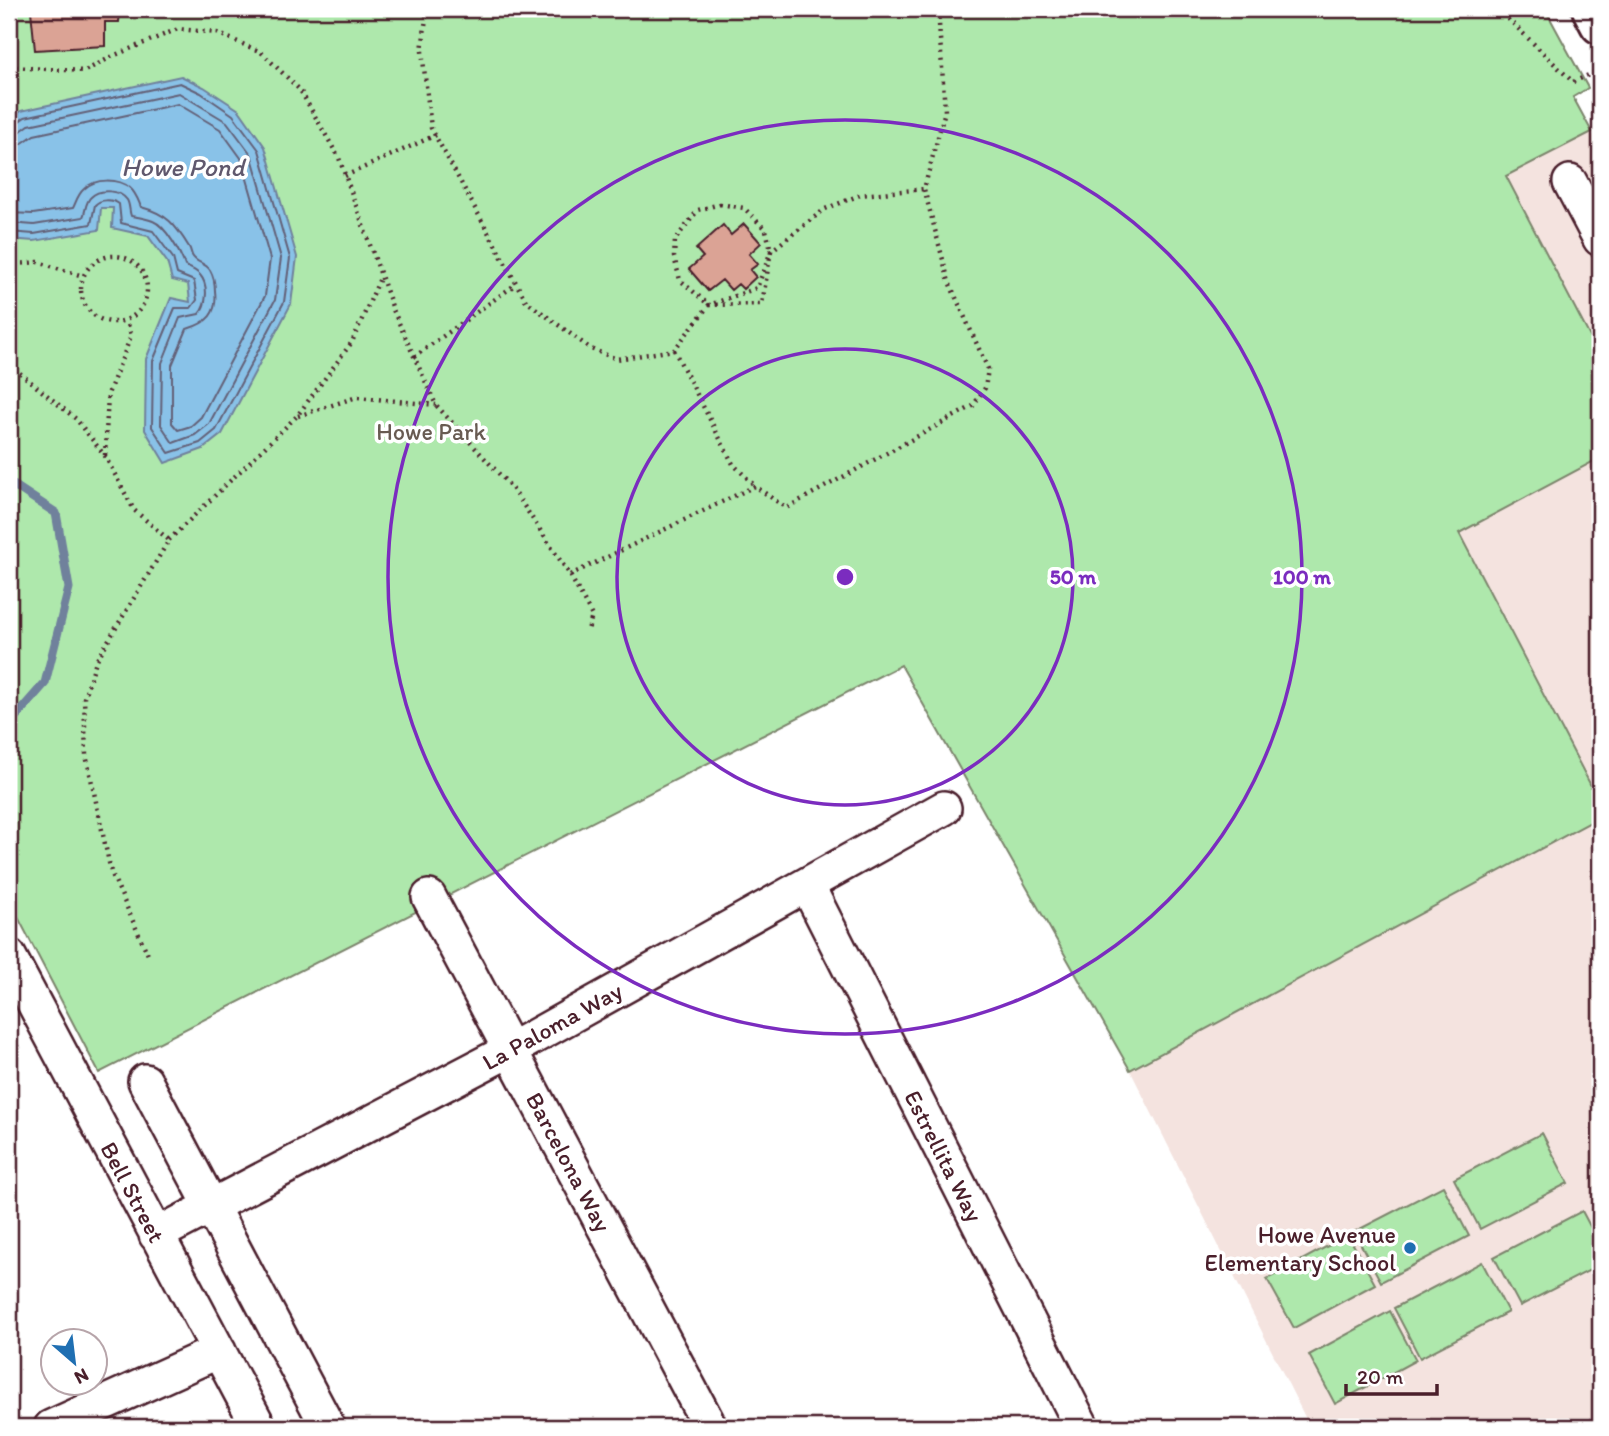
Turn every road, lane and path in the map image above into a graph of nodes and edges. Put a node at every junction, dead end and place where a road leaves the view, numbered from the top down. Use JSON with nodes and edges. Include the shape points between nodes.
{"nodes":[{"id":1,"x":427,"y":9,"type":"edge"},
{"id":2,"x":938,"y":9,"type":"edge"},
{"id":3,"x":1498,"y":9,"type":"edge"},
{"id":4,"x":1592,"y":9,"type":"edge"},
{"id":5,"x":1600,"y":24,"type":"edge"},
{"id":6,"x":9,"y":67,"type":"edge"},
{"id":7,"x":1600,"y":70,"type":"edge"},
{"id":8,"x":436,"y":135,"type":"junction"},
{"id":9,"x":345,"y":176,"type":"junction"},
{"id":10,"x":1570,"y":182,"type":"dead end"},
{"id":11,"x":924,"y":189,"type":"junction"},
{"id":12,"x":1600,"y":239,"type":"edge"},
{"id":13,"x":771,"y":251,"type":"junction"},
{"id":14,"x":9,"y":265,"type":"edge"},
{"id":15,"x":381,"y":275,"type":"junction"},
{"id":16,"x":83,"y":276,"type":"junction"},
{"id":17,"x":516,"y":284,"type":"junction"},
{"id":18,"x":709,"y":305,"type":"junction"},
{"id":19,"x":127,"y":320,"type":"junction"},
{"id":20,"x":674,"y":350,"type":"junction"},
{"id":21,"x":414,"y":357,"type":"junction"},
{"id":22,"x":9,"y":364,"type":"edge"},
{"id":23,"x":436,"y":405,"type":"junction"},
{"id":24,"x":297,"y":416,"type":"junction"},
{"id":25,"x":105,"y":456,"type":"junction"},
{"id":26,"x":755,"y":486,"type":"junction"},
{"id":27,"x":169,"y":540,"type":"junction"},
{"id":28,"x":570,"y":575,"type":"junction"},
{"id":29,"x":587,"y":630,"type":"dead end"},
{"id":30,"x":943,"y":808,"type":"dead end"},
{"id":31,"x":807,"y":885,"type":"junction"},
{"id":32,"x":429,"y":897,"type":"dead end"},
{"id":33,"x":9,"y":956,"type":"edge"},
{"id":34,"x":149,"y":957,"type":"dead end"},
{"id":35,"x":510,"y":1050,"type":"junction"},
{"id":36,"x":145,"y":1082,"type":"dead end"},
{"id":37,"x":211,"y":1205,"type":"junction"},
{"id":38,"x":156,"y":1236,"type":"junction"},
{"id":39,"x":219,"y":1351,"type":"junction"},
{"id":40,"x":51,"y":1427,"type":"edge"},
{"id":41,"x":259,"y":1427,"type":"edge"},
{"id":42,"x":328,"y":1427,"type":"edge"},
{"id":43,"x":710,"y":1427,"type":"edge"},
{"id":44,"x":1082,"y":1427,"type":"edge"}],
"edges":[{"from":1,"to":8,"type":"path","via":[[422,51],[431,128]]},
{"from":2,"to":11,"type":"path","via":[[945,111]]},
{"from":3,"to":7,"type":"path","via":[[1573,82]]},
{"from":4,"to":5,"type":"main road"},
{"from":6,"to":9,"type":"path","via":[[85,71],[178,29],[217,33],[261,52],[300,90]]},
{"from":8,"to":9,"type":"path"},
{"from":8,"to":17,"type":"path"},
{"from":9,"to":15,"type":"path"},
{"from":10,"to":12,"type":"street"},
{"from":11,"to":13,"type":"path","via":[[860,195],[825,209]]},
{"from":11,"to":26,"type":"path","via":[[949,282],[988,369],[985,388],[973,405],[786,508]]},
{"from":13,"to":18,"type":"path","via":[[757,288]]},
{"from":13,"to":18,"type":"path","via":[[762,304]]},
{"from":13,"to":18,"type":"path","via":[[766,230],[744,208],[720,204],[698,210],[675,240],[674,257],[680,280]]},
{"from":14,"to":16,"type":"path","via":[[38,262]]},
{"from":15,"to":21,"type":"path"},
{"from":15,"to":24,"type":"path","via":[[352,341]]},
{"from":16,"to":19,"type":"path","via":[[80,287],[87,309],[104,321]]},
{"from":16,"to":19,"type":"path","via":[[89,266],[110,255],[123,256],[142,269],[147,296],[143,307]]},
{"from":17,"to":20,"type":"path","via":[[526,301],[591,349],[617,359]]},
{"from":17,"to":21,"type":"path"},
{"from":18,"to":20,"type":"path"},
{"from":19,"to":25,"type":"path","via":[[131,336],[108,394]]},
{"from":20,"to":26,"type":"path","via":[[733,464]]},
{"from":21,"to":23,"type":"path"},
{"from":22,"to":25,"type":"path","via":[[76,419]]},
{"from":23,"to":24,"type":"path","via":[[357,397]]},
{"from":23,"to":28,"type":"path","via":[[512,488]]},
{"from":24,"to":27,"type":"path"},
{"from":25,"to":27,"type":"path","via":[[134,510]]},
{"from":26,"to":28,"type":"path"},
{"from":27,"to":34,"type":"path","via":[[96,661],[84,698],[86,755],[111,872]]},
{"from":28,"to":29,"type":"path","via":[[592,616]]},
{"from":30,"to":31,"type":"street","name":"La Paloma Way"},
{"from":31,"to":35,"type":"street","name":"La Paloma Way"},
{"from":31,"to":44,"type":"street","name":"Estrellita Way"},
{"from":32,"to":35,"type":"street","name":"Barcelona Way"},
{"from":33,"to":38,"type":"street","name":"Bell Street"},
{"from":35,"to":37,"type":"street","name":"La Paloma Way"},
{"from":35,"to":43,"type":"street","name":"Barcelona Way"},
{"from":36,"to":37,"type":"street"},
{"from":37,"to":38,"type":"street","name":"La Paloma Way"},
{"from":37,"to":42,"type":"street"},
{"from":38,"to":39,"type":"street","name":"Bell Street"},
{"from":39,"to":40,"type":"street"},
{"from":39,"to":41,"type":"street","name":"Bell Street"}]}
